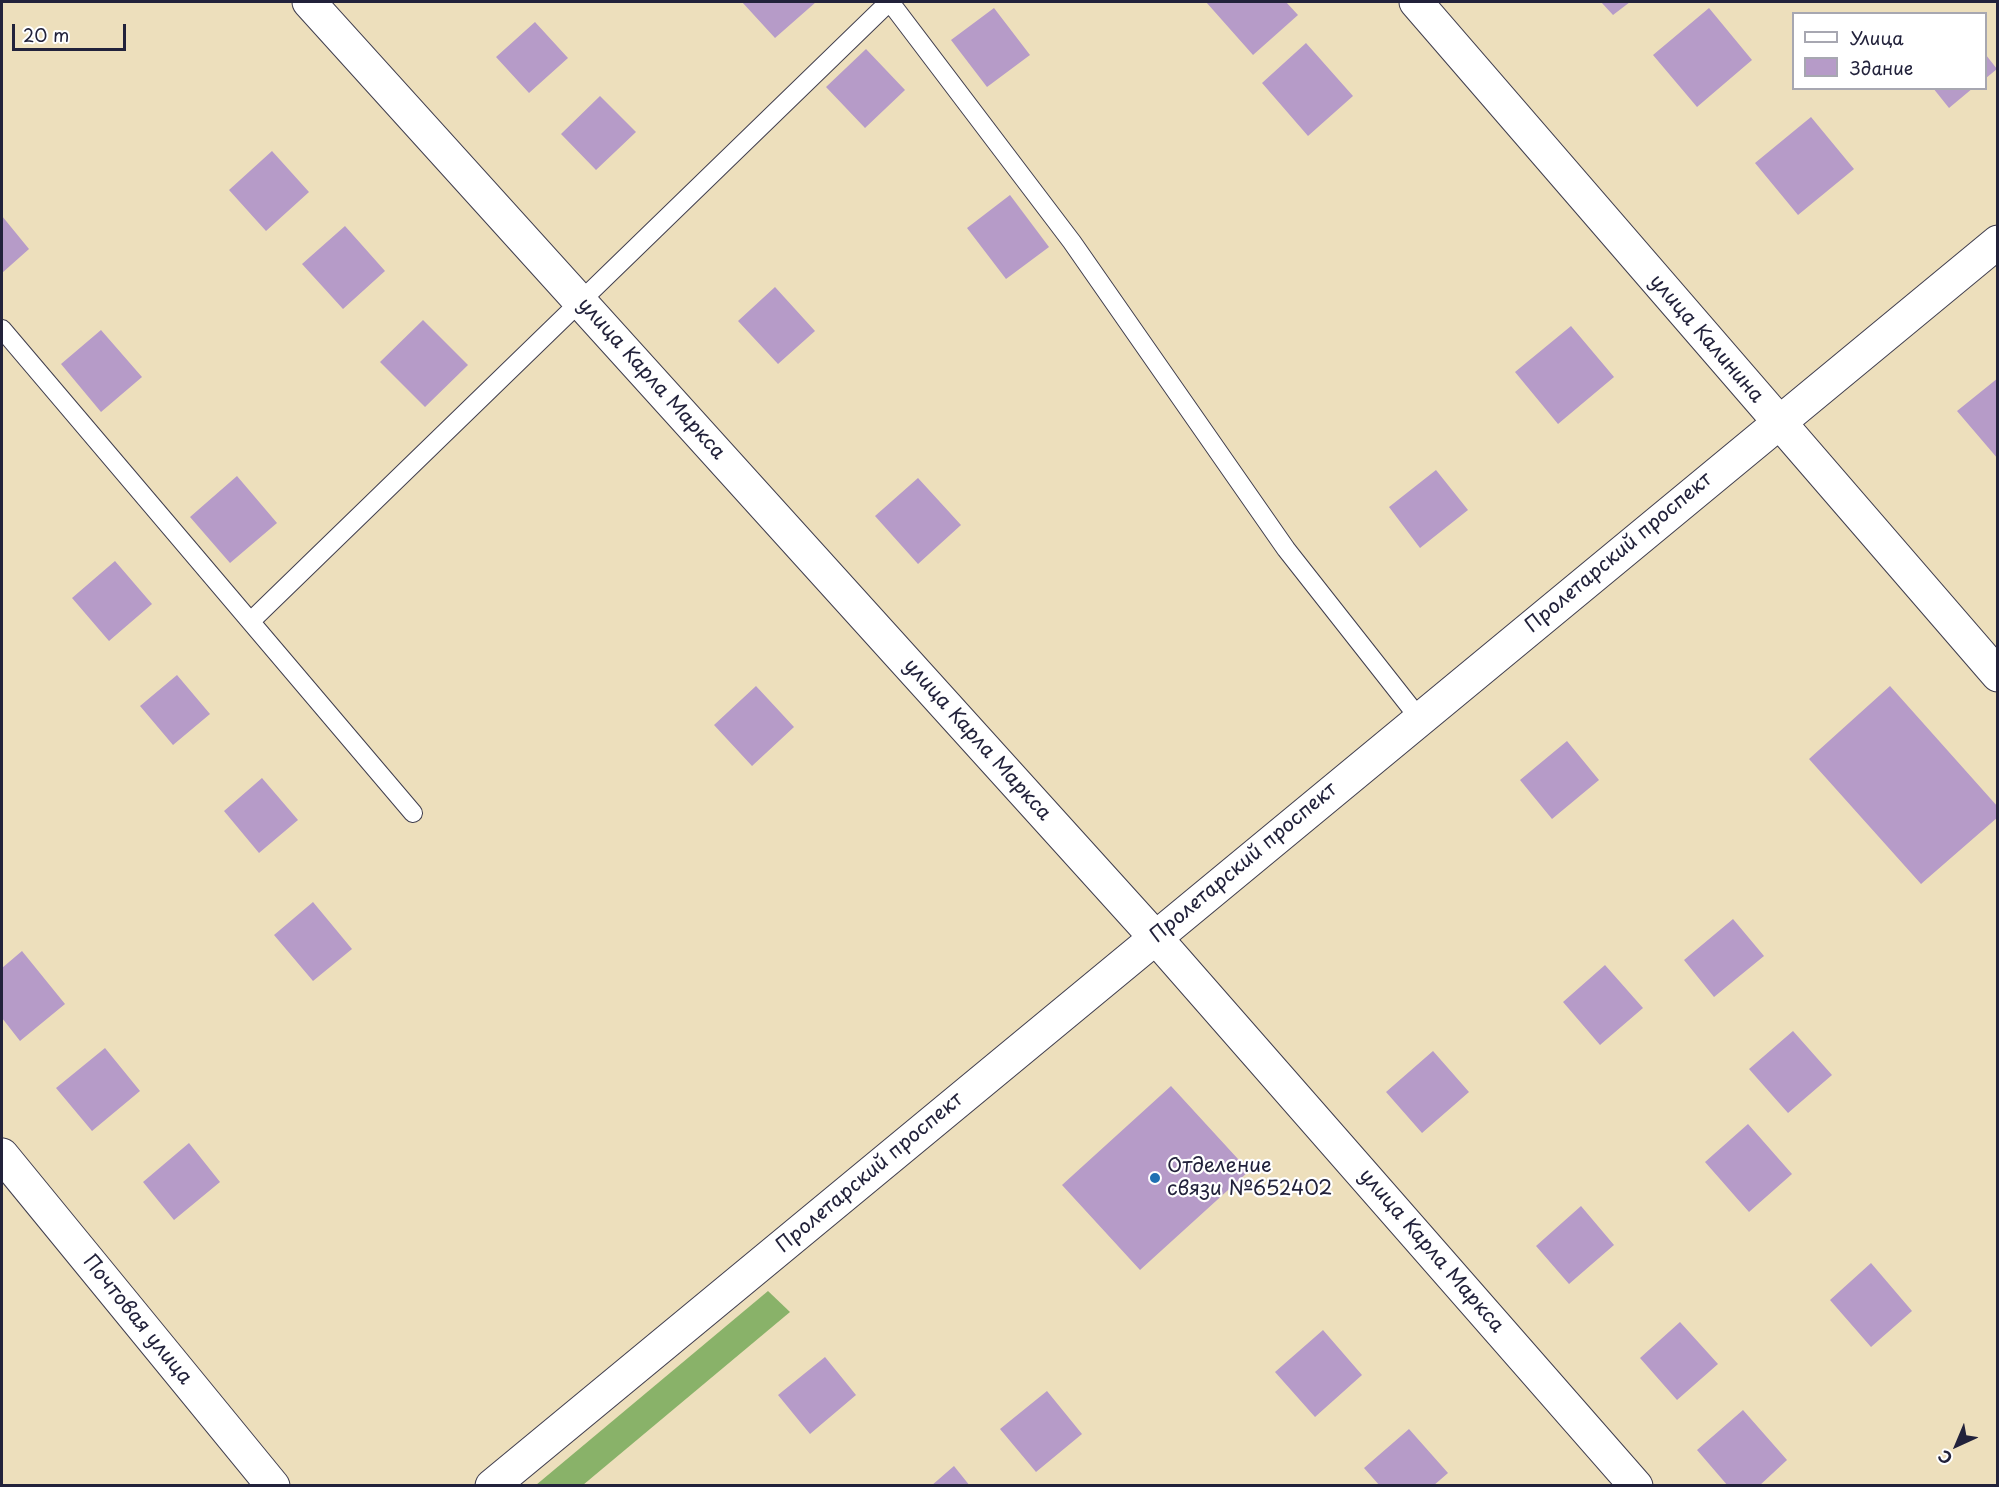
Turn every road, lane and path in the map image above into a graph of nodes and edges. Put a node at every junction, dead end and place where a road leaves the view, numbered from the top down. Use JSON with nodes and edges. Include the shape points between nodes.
{"nodes":[{"id":1,"x":309,"y":2,"type":"edge"},
{"id":2,"x":890,"y":2,"type":"edge"},
{"id":3,"x":1416,"y":2,"type":"edge"},
{"id":4,"x":1998,"y":242,"type":"edge"},
{"id":5,"x":579,"y":300,"type":"junction"},
{"id":6,"x":2,"y":329,"type":"edge"},
{"id":7,"x":1778,"y":422,"type":"junction"},
{"id":8,"x":252,"y":621,"type":"junction"},
{"id":9,"x":1998,"y":675,"type":"edge"},
{"id":10,"x":1419,"y":718,"type":"junction"},
{"id":11,"x":412,"y":813,"type":"dead end"},
{"id":12,"x":1155,"y":937,"type":"junction"},
{"id":13,"x":2,"y":1155,"type":"edge"},
{"id":14,"x":273,"y":1485,"type":"edge"},
{"id":15,"x":492,"y":1485,"type":"edge"},
{"id":16,"x":1636,"y":1485,"type":"edge"}],
"edges":[{"from":1,"to":5,"type":"street","name":"улица Карла Маркса"},
{"from":2,"to":5,"type":"lane"},
{"from":2,"to":10,"type":"lane","via":[[1072,242],[1286,549]]},
{"from":3,"to":7,"type":"street","name":"улица Калинина"},
{"from":4,"to":7,"type":"street","name":"Пролетарский проспект"},
{"from":5,"to":8,"type":"lane"},
{"from":5,"to":12,"type":"street","name":"улица Карла Маркса"},
{"from":6,"to":8,"type":"lane"},
{"from":7,"to":9,"type":"street","name":"улица Калинина"},
{"from":7,"to":10,"type":"street","name":"Пролетарский проспект"},
{"from":8,"to":11,"type":"lane"},
{"from":10,"to":12,"type":"street","name":"Пролетарский проспект"},
{"from":12,"to":15,"type":"street","name":"Пролетарский проспект"},
{"from":12,"to":16,"type":"street","name":"улица Карла Маркса"},
{"from":13,"to":14,"type":"street","name":"Почтовая улица"}]}
